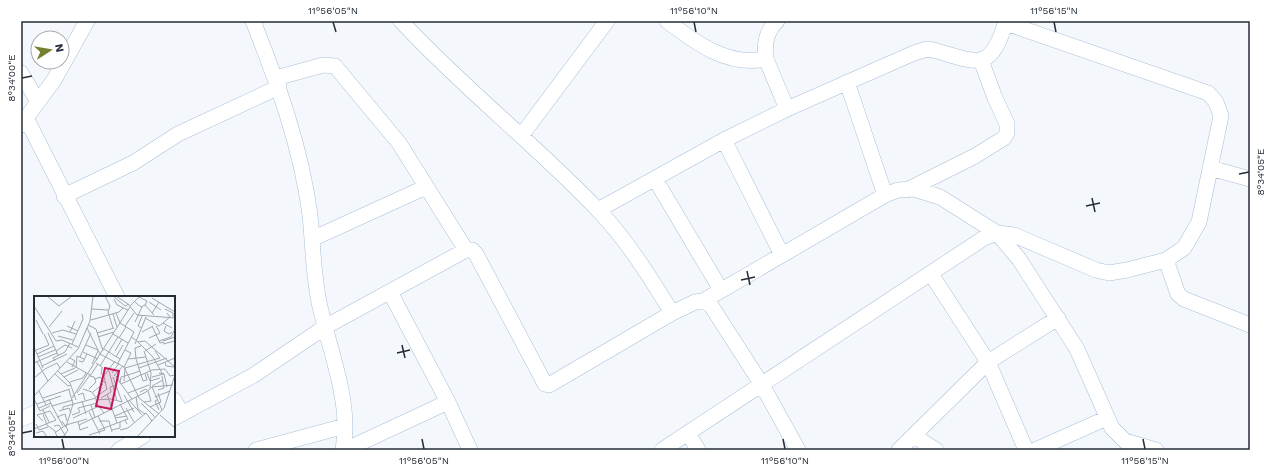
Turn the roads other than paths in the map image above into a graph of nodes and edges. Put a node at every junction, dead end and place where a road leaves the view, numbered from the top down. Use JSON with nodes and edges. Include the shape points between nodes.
{"nodes":[{"id":1,"x":87,"y":21,"type":"edge"},
{"id":2,"x":253,"y":21,"type":"edge"},
{"id":3,"x":401,"y":21,"type":"edge"},
{"id":4,"x":607,"y":21,"type":"edge"},
{"id":5,"x":667,"y":21,"type":"edge"},
{"id":6,"x":777,"y":21,"type":"edge"},
{"id":7,"x":1006,"y":22,"type":"edge"},
{"id":8,"x":766,"y":59,"type":"junction"},
{"id":9,"x":981,"y":60,"type":"junction"},
{"id":10,"x":21,"y":73,"type":"edge"},
{"id":11,"x":847,"y":82,"type":"junction"},
{"id":12,"x":277,"y":83,"type":"junction"},
{"id":13,"x":38,"y":102,"type":"junction"},
{"id":14,"x":787,"y":109,"type":"junction"},
{"id":15,"x":23,"y":122,"type":"edge"},
{"id":16,"x":521,"y":136,"type":"junction"},
{"id":17,"x":724,"y":140,"type":"junction"},
{"id":18,"x":1210,"y":168,"type":"junction"},
{"id":19,"x":655,"y":179,"type":"junction"},
{"id":20,"x":1250,"y":180,"type":"edge"},
{"id":21,"x":426,"y":187,"type":"junction"},
{"id":22,"x":907,"y":190,"type":"junction"},
{"id":23,"x":885,"y":195,"type":"junction"},
{"id":24,"x":64,"y":196,"type":"junction"},
{"id":25,"x":598,"y":210,"type":"junction"},
{"id":26,"x":997,"y":233,"type":"junction"},
{"id":27,"x":312,"y":239,"type":"junction"},
{"id":28,"x":466,"y":250,"type":"junction"},
{"id":29,"x":782,"y":255,"type":"junction"},
{"id":30,"x":1166,"y":260,"type":"junction"},
{"id":31,"x":930,"y":274,"type":"junction"},
{"id":32,"x":721,"y":290,"type":"junction"},
{"id":33,"x":390,"y":292,"type":"junction"},
{"id":34,"x":116,"y":296,"type":"edge"},
{"id":35,"x":703,"y":301,"type":"junction"},
{"id":36,"x":672,"y":313,"type":"junction"},
{"id":37,"x":1058,"y":318,"type":"junction"},
{"id":38,"x":1250,"y":325,"type":"edge"},
{"id":39,"x":325,"y":327,"type":"junction"},
{"id":40,"x":988,"y":362,"type":"junction"},
{"id":41,"x":762,"y":385,"type":"junction"},
{"id":42,"x":448,"y":402,"type":"junction"},
{"id":43,"x":175,"y":404,"type":"edge"},
{"id":44,"x":34,"y":413,"type":"edge"},
{"id":45,"x":178,"y":416,"type":"edge"},
{"id":46,"x":1107,"y":418,"type":"junction"},
{"id":47,"x":21,"y":419,"type":"edge"},
{"id":48,"x":345,"y":426,"type":"junction"},
{"id":49,"x":688,"y":433,"type":"junction"},
{"id":50,"x":914,"y":436,"type":"junction"},
{"id":51,"x":141,"y":437,"type":"edge"},
{"id":52,"x":363,"y":446,"type":"edge"},
{"id":53,"x":119,"y":450,"type":"edge"},
{"id":54,"x":256,"y":450,"type":"edge"},
{"id":55,"x":344,"y":450,"type":"edge"},
{"id":56,"x":470,"y":450,"type":"edge"},
{"id":57,"x":662,"y":450,"type":"edge"},
{"id":58,"x":698,"y":450,"type":"edge"},
{"id":59,"x":798,"y":450,"type":"edge"},
{"id":60,"x":899,"y":450,"type":"edge"},
{"id":61,"x":936,"y":450,"type":"edge"},
{"id":62,"x":1026,"y":450,"type":"edge"},
{"id":63,"x":1035,"y":450,"type":"edge"},
{"id":64,"x":1156,"y":450,"type":"edge"}],
"edges":[{"from":1,"to":13,"type":"street","via":[[54,80]]},
{"from":2,"to":12,"type":"street"},
{"from":3,"to":16,"type":"street","via":[[431,54]]},
{"from":4,"to":16,"type":"street"},
{"from":5,"to":8,"type":"street","via":[[697,44],[732,58],[752,62]]},
{"from":6,"to":8,"type":"street","via":[[766,37]]},
{"from":7,"to":9,"type":"street","via":[[994,52]]},
{"from":7,"to":18,"type":"street","via":[[1208,93],[1216,102],[1221,116]]},
{"from":8,"to":14,"type":"street"},
{"from":9,"to":11,"type":"street","via":[[927,49]]},
{"from":9,"to":22,"type":"street","via":[[1007,124],[1007,133],[1004,138],[975,156]]},
{"from":10,"to":13,"type":"street"},
{"from":11,"to":14,"type":"street"},
{"from":11,"to":23,"type":"street"},
{"from":12,"to":21,"type":"street","via":[[323,65],[335,66],[399,143]]},
{"from":12,"to":24,"type":"street","via":[[178,134],[134,163]]},
{"from":12,"to":27,"type":"street","via":[[295,138],[310,214]]},
{"from":13,"to":15,"type":"street"},
{"from":14,"to":17,"type":"street"},
{"from":15,"to":24,"type":"street"},
{"from":16,"to":25,"type":"street"},
{"from":17,"to":19,"type":"street"},
{"from":17,"to":29,"type":"street"},
{"from":18,"to":20,"type":"street"},
{"from":18,"to":30,"type":"street","via":[[1199,222],[1184,248]]},
{"from":19,"to":25,"type":"street"},
{"from":19,"to":32,"type":"street"},
{"from":21,"to":27,"type":"street"},
{"from":21,"to":28,"type":"street"},
{"from":22,"to":23,"type":"street"},
{"from":22,"to":26,"type":"street","via":[[914,189],[940,197]]},
{"from":23,"to":29,"type":"street"},
{"from":24,"to":34,"type":"street"},
{"from":25,"to":36,"type":"street","via":[[646,271]]},
{"from":26,"to":30,"type":"street","via":[[1014,235],[1108,273]]},
{"from":26,"to":31,"type":"street","via":[[984,238]]},
{"from":26,"to":37,"type":"street","via":[[1019,259]]},
{"from":27,"to":39,"type":"street","via":[[314,274]]},
{"from":28,"to":33,"type":"street"},
{"from":28,"to":36,"type":"street","via":[[472,250],[476,254],[545,384],[552,383]]},
{"from":29,"to":32,"type":"street"},
{"from":30,"to":38,"type":"street","via":[[1178,294],[1184,299]]},
{"from":31,"to":40,"type":"street"},
{"from":31,"to":41,"type":"street"},
{"from":32,"to":35,"type":"street"},
{"from":33,"to":39,"type":"street"},
{"from":33,"to":42,"type":"street"},
{"from":35,"to":36,"type":"street"},
{"from":35,"to":41,"type":"street","via":[[710,304]]},
{"from":37,"to":40,"type":"street"},
{"from":37,"to":46,"type":"street","via":[[1077,349]]},
{"from":39,"to":45,"type":"street","via":[[254,375]]},
{"from":39,"to":48,"type":"street","via":[[341,394]]},
{"from":40,"to":50,"type":"street"},
{"from":40,"to":62,"type":"street"},
{"from":41,"to":49,"type":"street"},
{"from":41,"to":59,"type":"street"},
{"from":42,"to":52,"type":"street"},
{"from":42,"to":56,"type":"street"},
{"from":43,"to":45,"type":"street"},
{"from":44,"to":47,"type":"street"},
{"from":46,"to":63,"type":"street"},
{"from":46,"to":64,"type":"street","via":[[1125,441]]},
{"from":48,"to":54,"type":"street"},
{"from":48,"to":55,"type":"street"},
{"from":49,"to":57,"type":"street"},
{"from":49,"to":58,"type":"street"},
{"from":50,"to":60,"type":"street"},
{"from":50,"to":61,"type":"street"},
{"from":51,"to":53,"type":"street"},
{"from":52,"to":55,"type":"street"}]}
